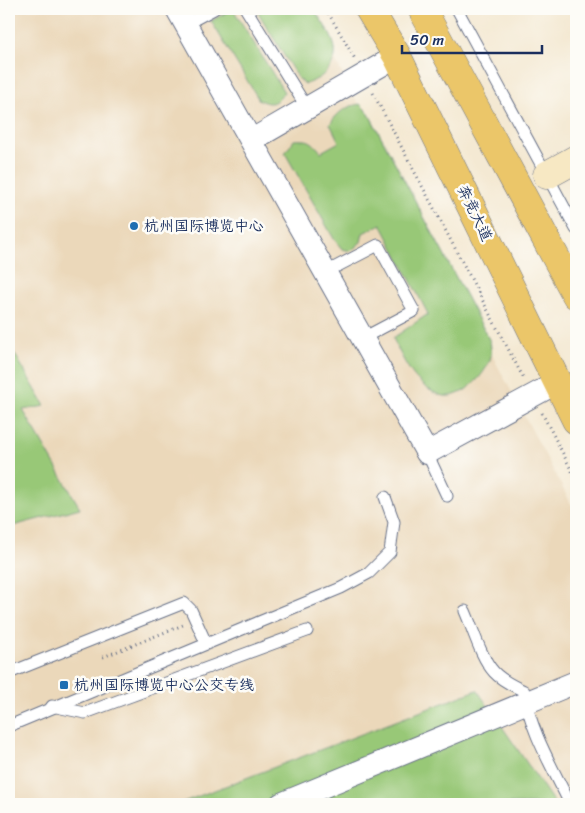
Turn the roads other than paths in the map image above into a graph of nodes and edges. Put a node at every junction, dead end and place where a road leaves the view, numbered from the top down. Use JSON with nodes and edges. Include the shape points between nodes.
{"nodes":[{"id":1,"x":214,"y":9,"type":"edge"},
{"id":2,"x":246,"y":9,"type":"edge"},
{"id":3,"x":369,"y":9,"type":"edge"},
{"id":4,"x":422,"y":9,"type":"edge"},
{"id":5,"x":457,"y":9,"type":"edge"},
{"id":6,"x":182,"y":16,"type":"edge"},
{"id":7,"x":397,"y":56,"type":"junction"},
{"id":8,"x":307,"y":108,"type":"junction"},
{"id":9,"x":252,"y":140,"type":"junction"},
{"id":10,"x":576,"y":159,"type":"edge"},
{"id":11,"x":546,"y":175,"type":"junction"},
{"id":12,"x":576,"y":229,"type":"edge"},
{"id":13,"x":326,"y":272,"type":"junction"},
{"id":14,"x":576,"y":295,"type":"edge"},
{"id":15,"x":363,"y":338,"type":"junction"},
{"id":16,"x":558,"y":382,"type":"junction"},
{"id":17,"x":576,"y":420,"type":"edge"},
{"id":18,"x":427,"y":453,"type":"junction"},
{"id":19,"x":448,"y":496,"type":"dead end"},
{"id":20,"x":385,"y":497,"type":"dead end"},
{"id":21,"x":465,"y":611,"type":"dead end"},
{"id":22,"x":307,"y":631,"type":"dead end"},
{"id":23,"x":206,"y":643,"type":"junction"},
{"id":24,"x":9,"y":673,"type":"edge"},
{"id":25,"x":576,"y":682,"type":"edge"},
{"id":26,"x":526,"y":703,"type":"junction"},
{"id":27,"x":52,"y":706,"type":"junction"},
{"id":28,"x":9,"y":726,"type":"edge"},
{"id":29,"x":281,"y":804,"type":"edge"},
{"id":30,"x":570,"y":804,"type":"edge"}],
"edges":[{"from":1,"to":6,"type":"lane"},
{"from":2,"to":8,"type":"lane"},
{"from":3,"to":7,"type":"main road","name":"奔竞大道"},
{"from":4,"to":14,"type":"main road"},
{"from":5,"to":11,"type":"lane"},
{"from":6,"to":9,"type":"street"},
{"from":7,"to":8,"type":"street"},
{"from":7,"to":16,"type":"main road","name":"奔竞大道"},
{"from":8,"to":9,"type":"street"},
{"from":9,"to":13,"type":"street"},
{"from":10,"to":11,"type":"street"},
{"from":11,"to":12,"type":"lane"},
{"from":13,"to":15,"type":"street"},
{"from":13,"to":15,"type":"lane","via":[[378,245],[414,310]]},
{"from":15,"to":18,"type":"street"},
{"from":16,"to":17,"type":"main road","name":"奔竞大道"},
{"from":16,"to":18,"type":"street"},
{"from":18,"to":19,"type":"lane"},
{"from":20,"to":23,"type":"lane","via":[[394,522],[390,552],[369,573],[341,588]]},
{"from":21,"to":26,"type":"lane","via":[[494,672],[524,691]]},
{"from":22,"to":27,"type":"lane","via":[[85,713]]},
{"from":23,"to":24,"type":"lane","via":[[184,602]]},
{"from":23,"to":27,"type":"lane"},
{"from":25,"to":26,"type":"street"},
{"from":26,"to":29,"type":"street"},
{"from":26,"to":30,"type":"lane","via":[[535,731]]},
{"from":27,"to":28,"type":"lane"}]}
